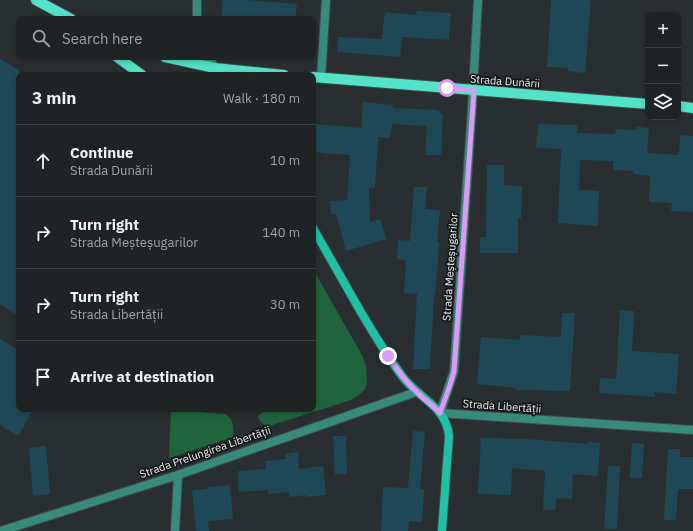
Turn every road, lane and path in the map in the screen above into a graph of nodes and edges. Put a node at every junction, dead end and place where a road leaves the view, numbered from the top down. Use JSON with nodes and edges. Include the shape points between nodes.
{"nodes":[{"id":1,"x":36,"y":0,"type":"edge"},
{"id":2,"x":197,"y":0,"type":"edge"},
{"id":3,"x":326,"y":0,"type":"edge"},
{"id":4,"x":478,"y":0,"type":"edge"},
{"id":5,"x":53,"y":10,"type":"junction"},
{"id":6,"x":61,"y":16,"type":"edge"},
{"id":7,"x":65,"y":16,"type":"edge"},
{"id":8,"x":197,"y":16,"type":"edge"},
{"id":9,"x":121,"y":60,"type":"edge"},
{"id":10,"x":176,"y":60,"type":"edge"},
{"id":11,"x":211,"y":60,"type":"edge"},
{"id":12,"x":138,"y":72,"type":"edge"},
{"id":13,"x":218,"y":72,"type":"edge"},
{"id":14,"x":316,"y":79,"type":"edge"},
{"id":15,"x":474,"y":90,"type":"junction"},
{"id":16,"x":645,"y":104,"type":"edge"},
{"id":17,"x":681,"y":106,"type":"edge"},
{"id":18,"x":693,"y":108,"type":"edge"},
{"id":19,"x":316,"y":233,"type":"edge"},
{"id":20,"x":416,"y":392,"type":"junction"},
{"id":21,"x":440,"y":413,"type":"junction"},
{"id":22,"x":693,"y":430,"type":"edge"},
{"id":23,"x":178,"y":475,"type":"junction"},
{"id":24,"x":1,"y":531,"type":"edge"},
{"id":25,"x":175,"y":531,"type":"edge"},
{"id":26,"x":442,"y":531,"type":"edge"}],
"edges":[{"from":1,"to":5,"type":"main road"},
{"from":2,"to":8,"type":"street"},
{"from":3,"to":14,"type":"street"},
{"from":4,"to":15,"type":"street","name":"Strada Meșteșugarilor"},
{"from":5,"to":6,"type":"main road"},
{"from":5,"to":7,"type":"main road"},
{"from":9,"to":12,"type":"main road"},
{"from":10,"to":13,"type":"main road"},
{"from":11,"to":13,"type":"street"},
{"from":14,"to":15,"type":"main road","name":"Strada Dunării"},
{"from":15,"to":16,"type":"main road","name":"Strada Dunării"},
{"from":15,"to":21,"type":"street","name":"Strada Meșteșugarilor","via":[[454,371]]},
{"from":17,"to":18,"type":"main road"},
{"from":19,"to":20,"type":"street","via":[[388,356]]},
{"from":20,"to":21,"type":"street"},
{"from":20,"to":23,"type":"street","name":"Strada Prelungirea Libertății"},
{"from":21,"to":22,"type":"street","name":"Strada Libertății"},
{"from":21,"to":26,"type":"street","via":[[450,436]]},
{"from":23,"to":24,"type":"street","name":"Strada Prelungirea Libertății"},
{"from":23,"to":25,"type":"street"}]}
